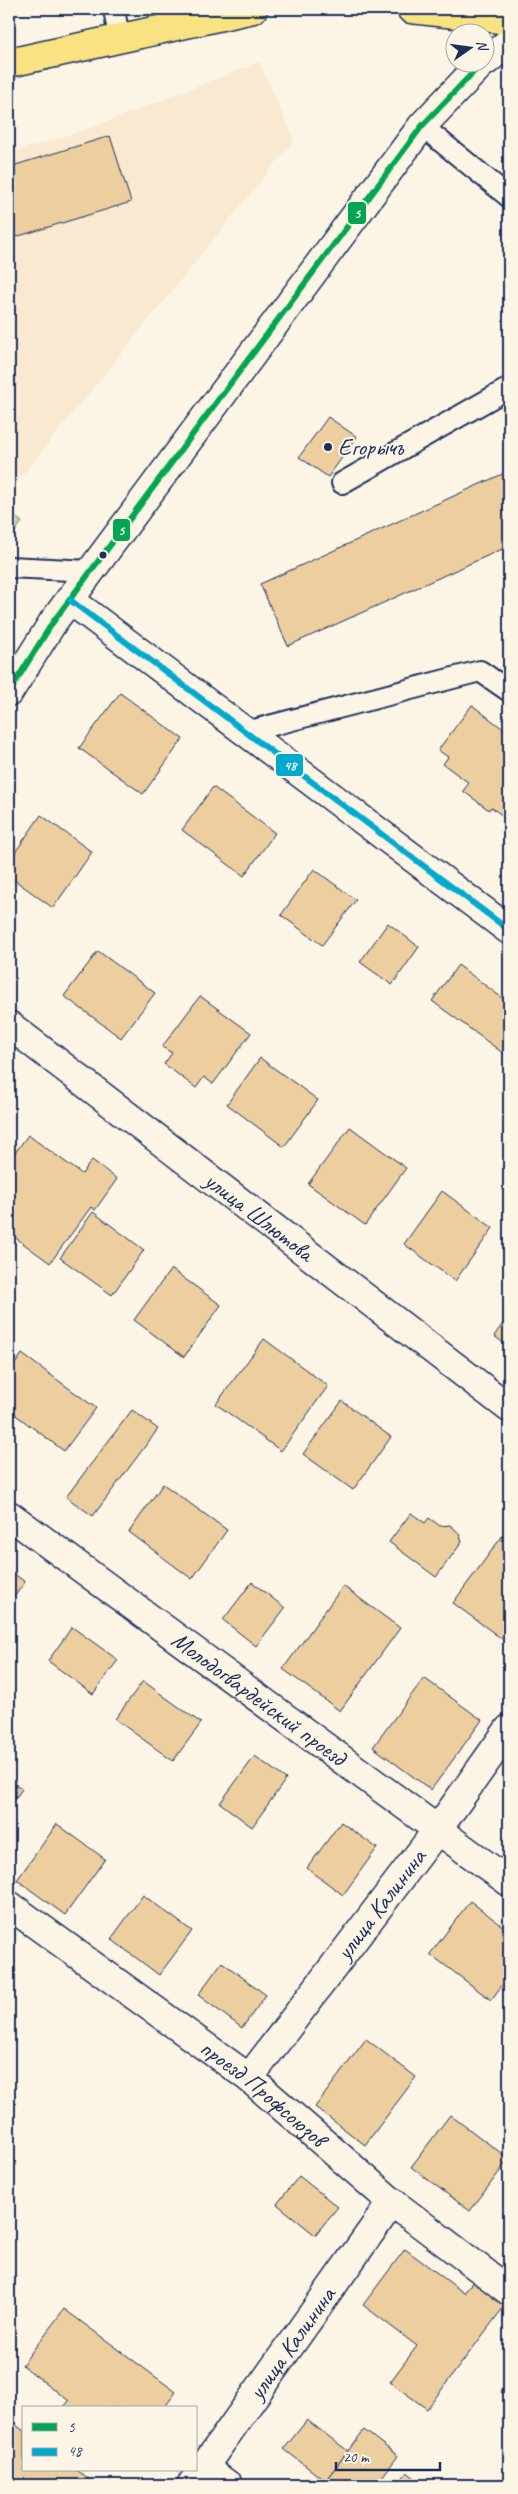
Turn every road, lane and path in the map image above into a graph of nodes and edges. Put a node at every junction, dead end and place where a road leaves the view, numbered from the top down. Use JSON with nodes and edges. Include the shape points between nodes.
{"nodes":[{"id":1,"x":114,"y":9,"type":"edge"},
{"id":2,"x":253,"y":9,"type":"edge"},
{"id":3,"x":411,"y":9,"type":"edge"},
{"id":4,"x":509,"y":20,"type":"edge"},
{"id":5,"x":119,"y":38,"type":"junction"},
{"id":6,"x":509,"y":42,"type":"edge"},
{"id":7,"x":496,"y":52,"type":"edge"},
{"id":8,"x":9,"y":62,"type":"edge"},
{"id":9,"x":474,"y":72,"type":"edge"},
{"id":10,"x":422,"y":126,"type":"junction"},
{"id":11,"x":509,"y":197,"type":"edge"},
{"id":12,"x":509,"y":388,"type":"edge"},
{"id":13,"x":342,"y":483,"type":"dead end"},
{"id":14,"x":9,"y":567,"type":"edge"},
{"id":15,"x":91,"y":571,"type":"junction"},
{"id":16,"x":70,"y":600,"type":"junction"},
{"id":17,"x":53,"y":622,"type":"junction"},
{"id":18,"x":9,"y":665,"type":"edge"},
{"id":19,"x":509,"y":691,"type":"edge"},
{"id":20,"x":9,"y":692,"type":"edge"},
{"id":21,"x":246,"y":732,"type":"junction"},
{"id":22,"x":509,"y":930,"type":"edge"},
{"id":23,"x":9,"y":1025,"type":"edge"},
{"id":24,"x":509,"y":1408,"type":"edge"},
{"id":25,"x":9,"y":1515,"type":"edge"},
{"id":26,"x":509,"y":1729,"type":"edge"},
{"id":27,"x":438,"y":1829,"type":"junction"},
{"id":28,"x":509,"y":1882,"type":"edge"},
{"id":29,"x":9,"y":1905,"type":"edge"},
{"id":30,"x":249,"y":2078,"type":"junction"},
{"id":31,"x":392,"y":2202,"type":"junction"},
{"id":32,"x":509,"y":2291,"type":"edge"},
{"id":33,"x":198,"y":2476,"type":"edge"},
{"id":34,"x":228,"y":2485,"type":"edge"}],
"edges":[{"from":1,"to":5,"type":"lane"},
{"from":2,"to":5,"type":"main road"},
{"from":3,"to":4,"type":"main road"},
{"from":5,"to":8,"type":"main road"},
{"from":6,"to":7,"type":"street"},
{"from":9,"to":10,"type":"street"},
{"from":10,"to":11,"type":"lane"},
{"from":10,"to":15,"type":"street"},
{"from":12,"to":13,"type":"lane"},
{"from":14,"to":15,"type":"lane"},
{"from":15,"to":16,"type":"street"},
{"from":16,"to":17,"type":"street"},
{"from":16,"to":21,"type":"street"},
{"from":17,"to":18,"type":"street"},
{"from":17,"to":20,"type":"street"},
{"from":19,"to":21,"type":"lane","via":[[480,670]]},
{"from":21,"to":22,"type":"street"},
{"from":23,"to":24,"type":"street","name":"улица Шлютова"},
{"from":25,"to":27,"type":"street","name":"Молодогвардейский проезд"},
{"from":26,"to":27,"type":"street","name":"улица Калинина"},
{"from":27,"to":28,"type":"street","name":"Молодогвардейский проезд"},
{"from":27,"to":30,"type":"street","name":"улица Калинина"},
{"from":29,"to":30,"type":"street","name":"проезд Профсоюзов"},
{"from":30,"to":31,"type":"street","name":"проезд Профсоюзов"},
{"from":31,"to":32,"type":"street","name":"проезд Профсоюзов"},
{"from":31,"to":33,"type":"street","name":"улица Калинина"},
{"from":33,"to":34,"type":"street"}]}
